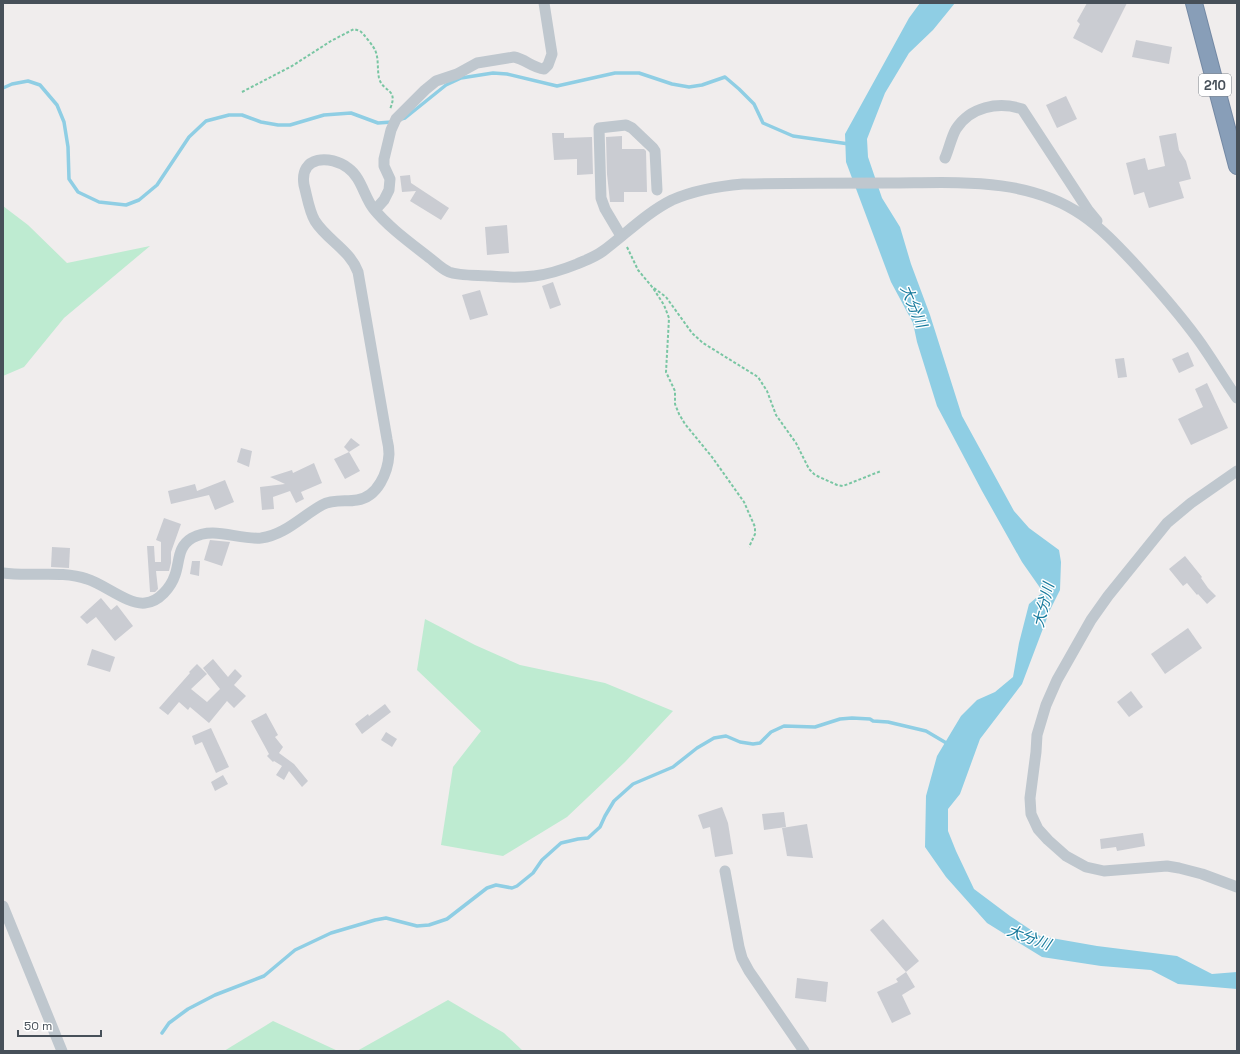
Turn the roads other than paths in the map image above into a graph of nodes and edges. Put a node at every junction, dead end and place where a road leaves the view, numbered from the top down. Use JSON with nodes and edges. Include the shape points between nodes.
{"nodes":[{"id":1,"x":544,"y":3,"type":"edge"},
{"id":2,"x":1194,"y":3,"type":"edge"},
{"id":3,"x":945,"y":158,"type":"dead end"},
{"id":4,"x":1237,"y":166,"type":"edge"},
{"id":5,"x":657,"y":190,"type":"dead end"},
{"id":6,"x":375,"y":210,"type":"junction"},
{"id":7,"x":621,"y":236,"type":"junction"},
{"id":8,"x":1108,"y":236,"type":"junction"},
{"id":9,"x":1237,"y":398,"type":"edge"},
{"id":10,"x":1237,"y":471,"type":"edge"},
{"id":11,"x":3,"y":573,"type":"edge"},
{"id":12,"x":725,"y":871,"type":"dead end"},
{"id":13,"x":1237,"y":888,"type":"edge"},
{"id":14,"x":3,"y":906,"type":"edge"},
{"id":15,"x":62,"y":1051,"type":"edge"},
{"id":16,"x":804,"y":1051,"type":"edge"}],
"edges":[{"from":1,"to":6,"type":"street","via":[[552,54],[548,65],[544,69],[539,68],[514,57],[477,63],[457,74],[436,81],[425,90],[396,119],[391,130],[384,158],[384,166],[390,179],[389,190]]},
{"from":2,"to":4,"type":"highway","number":"210"},
{"from":3,"to":8,"type":"street","via":[[957,129],[974,112],[990,106],[1022,109]]},
{"from":5,"to":7,"type":"street","via":[[653,148],[626,125],[599,128],[601,198]]},
{"from":6,"to":7,"type":"street","via":[[423,253],[444,269],[454,273],[511,278],[548,274],[591,258]]},
{"from":6,"to":11,"type":"street","via":[[356,177],[342,164],[320,159],[307,168],[304,182],[312,215],[321,228],[351,258],[361,285],[389,454],[385,474],[375,490],[361,499],[324,504],[291,526],[267,536],[250,538],[209,533],[192,539],[181,550],[175,574],[162,595],[146,603],[138,603],[96,582],[75,576]]},
{"from":7,"to":8,"type":"street","via":[[672,200],[712,188],[744,184],[948,183],[999,185],[1032,192],[1080,214]]},
{"from":8,"to":9,"type":"street","via":[[1177,312]]},
{"from":10,"to":13,"type":"street","via":[[1168,523],[1091,620],[1046,705],[1037,735],[1030,798],[1031,814],[1038,829],[1066,856],[1086,867],[1104,871],[1167,866],[1202,874]]},
{"from":12,"to":16,"type":"street","via":[[742,958]]},
{"from":14,"to":15,"type":"street"}]}
